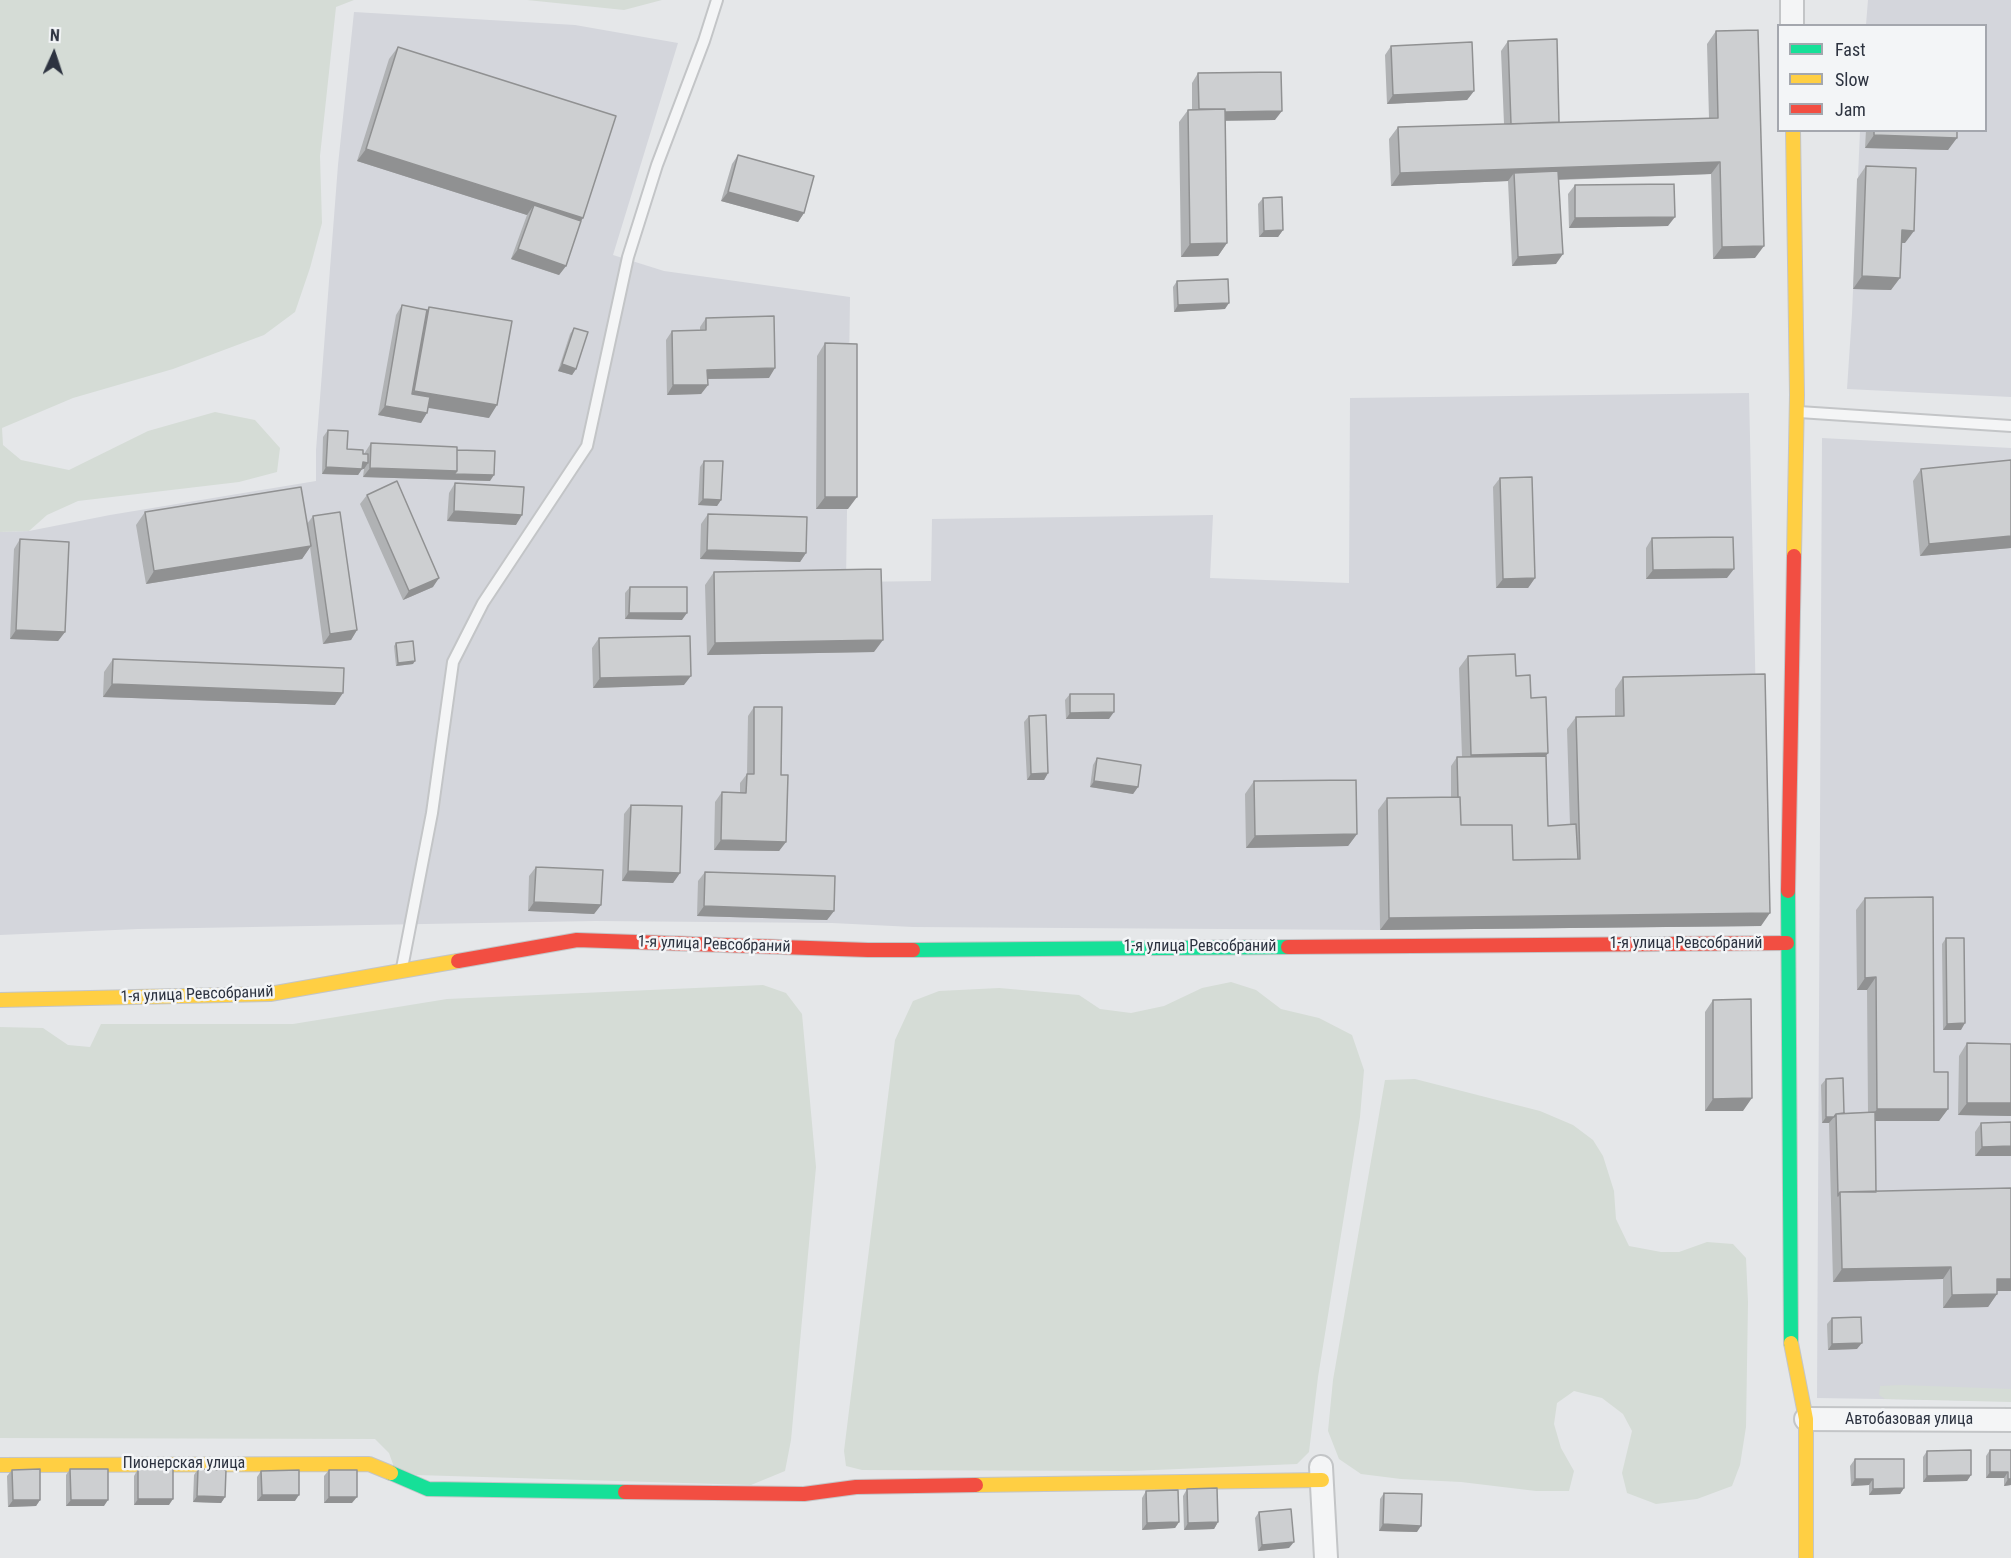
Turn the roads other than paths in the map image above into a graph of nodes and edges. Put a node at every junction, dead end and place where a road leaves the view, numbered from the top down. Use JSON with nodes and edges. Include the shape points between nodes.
{"nodes":[{"id":1,"x":717,"y":0,"type":"edge"},
{"id":2,"x":1792,"y":0,"type":"edge"},
{"id":3,"x":1792,"y":24,"type":"edge"},
{"id":4,"x":1793,"y":132,"type":"edge"},
{"id":5,"x":1797,"y":412,"type":"junction"},
{"id":6,"x":2011,"y":426,"type":"edge"},
{"id":7,"x":1788,"y":943,"type":"junction"},
{"id":8,"x":401,"y":971,"type":"junction"},
{"id":9,"x":0,"y":1000,"type":"edge"},
{"id":10,"x":1806,"y":1419,"type":"junction"},
{"id":11,"x":2011,"y":1420,"type":"edge"},
{"id":12,"x":0,"y":1465,"type":"edge"},
{"id":13,"x":1322,"y":1473,"type":"joint"},
{"id":14,"x":1326,"y":1558,"type":"edge"},
{"id":15,"x":1806,"y":1558,"type":"edge"}],
"edges":[{"from":1,"to":8,"type":"lane","via":[[628,257],[587,446],[483,603],[453,662],[432,813]]},
{"from":2,"to":3,"type":"street"},
{"from":4,"to":5,"type":"street"},
{"from":5,"to":6,"type":"lane"},
{"from":5,"to":7,"type":"street"},
{"from":7,"to":8,"type":"street","name":"1-я улица Ревсобраний","via":[[868,950],[577,940]]},
{"from":7,"to":10,"type":"street","via":[[1790,1340]]},
{"from":8,"to":9,"type":"street","name":"1-я улица Ревсобраний","via":[[270,994]]},
{"from":10,"to":11,"type":"street","name":"Автобазовая улица"},
{"from":10,"to":15,"type":"street"},
{"from":12,"to":13,"type":"street","name":"Пионерская улица","via":[[369,1464],[428,1489],[804,1494],[856,1486]]},
{"from":13,"to":14,"type":"street"}]}
